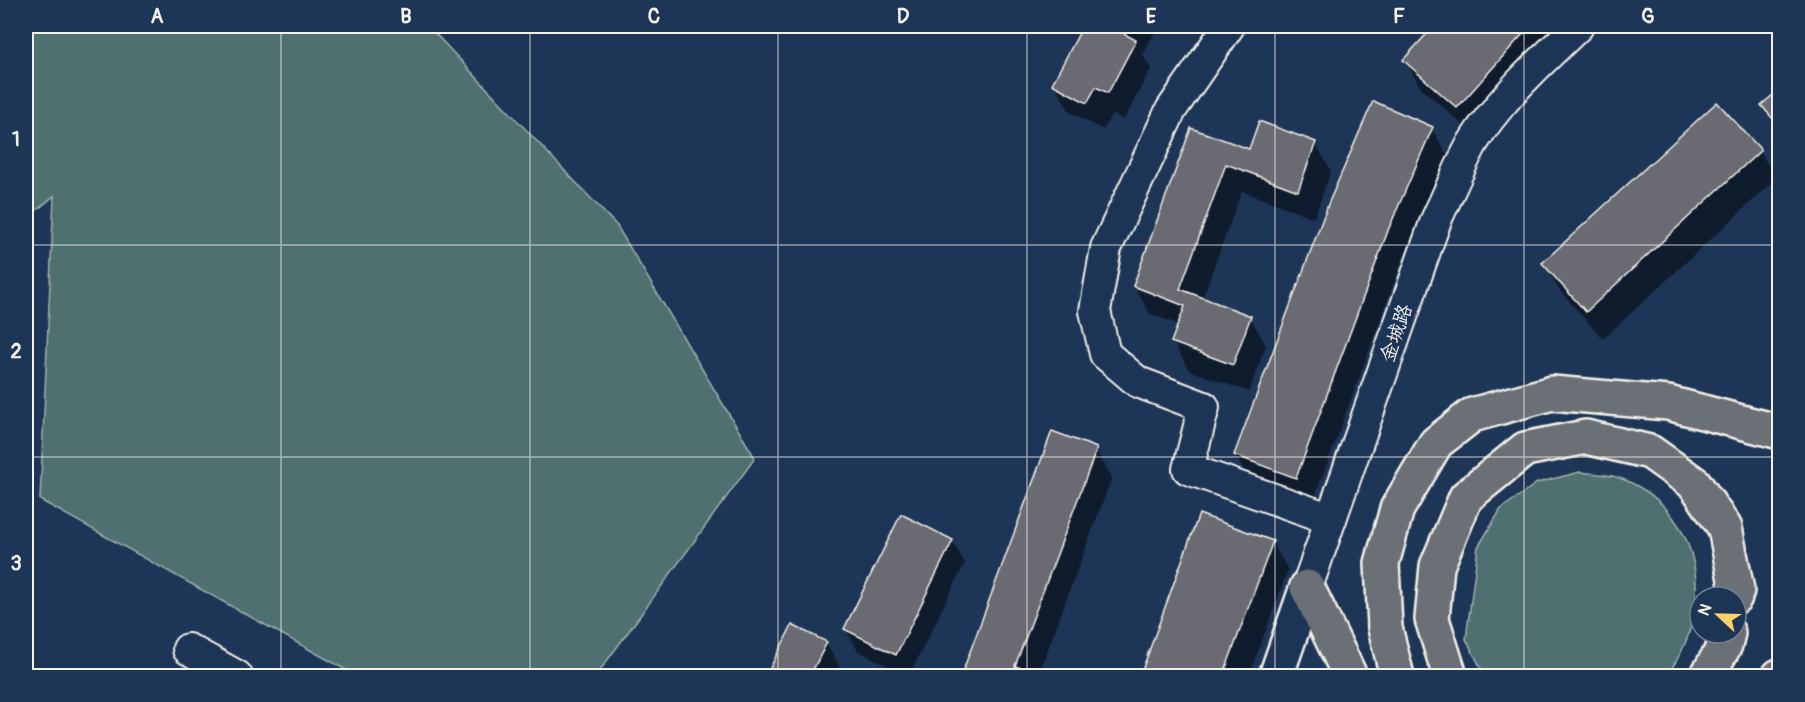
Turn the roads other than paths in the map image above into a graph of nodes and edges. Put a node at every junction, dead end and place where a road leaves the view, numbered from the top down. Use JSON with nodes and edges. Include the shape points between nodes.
{"nodes":[{"id":1,"x":1229,"y":26,"type":"edge"},
{"id":2,"x":1578,"y":26,"type":"edge"},
{"id":3,"x":1779,"y":432,"type":"edge"},
{"id":4,"x":1331,"y":519,"type":"junction"},
{"id":5,"x":1736,"y":585,"type":"edge"},
{"id":6,"x":1307,"y":587,"type":"junction"},
{"id":7,"x":1725,"y":645,"type":"edge"},
{"id":8,"x":188,"y":649,"type":"dead end"},
{"id":9,"x":237,"y":676,"type":"edge"},
{"id":10,"x":1276,"y":676,"type":"edge"},
{"id":11,"x":1350,"y":676,"type":"edge"},
{"id":12,"x":1397,"y":676,"type":"edge"},
{"id":13,"x":1450,"y":676,"type":"edge"},
{"id":14,"x":1707,"y":676,"type":"edge"}],
"edges":[{"from":1,"to":4,"type":"street","via":[[1171,110],[1106,248],[1095,311],[1105,354],[1138,382],[1204,407],[1188,469]]},
{"from":2,"to":4,"type":"street","name":"金城路","via":[[1522,81],[1473,143],[1436,220]]},
{"from":3,"to":12,"type":"main road","via":[[1668,403],[1552,393],[1472,415],[1436,443],[1397,509],[1382,563],[1385,628]]},
{"from":4,"to":6,"type":"street","name":"金城路"},
{"from":5,"to":13,"type":"main road","via":[[1725,528],[1695,484],[1650,452],[1586,437],[1525,449],[1466,497],[1437,566],[1432,619]]},
{"from":6,"to":10,"type":"street","name":"金城路"},
{"from":6,"to":11,"type":"main road"},
{"from":7,"to":14,"type":"main road"},
{"from":8,"to":9,"type":"street"}]}
